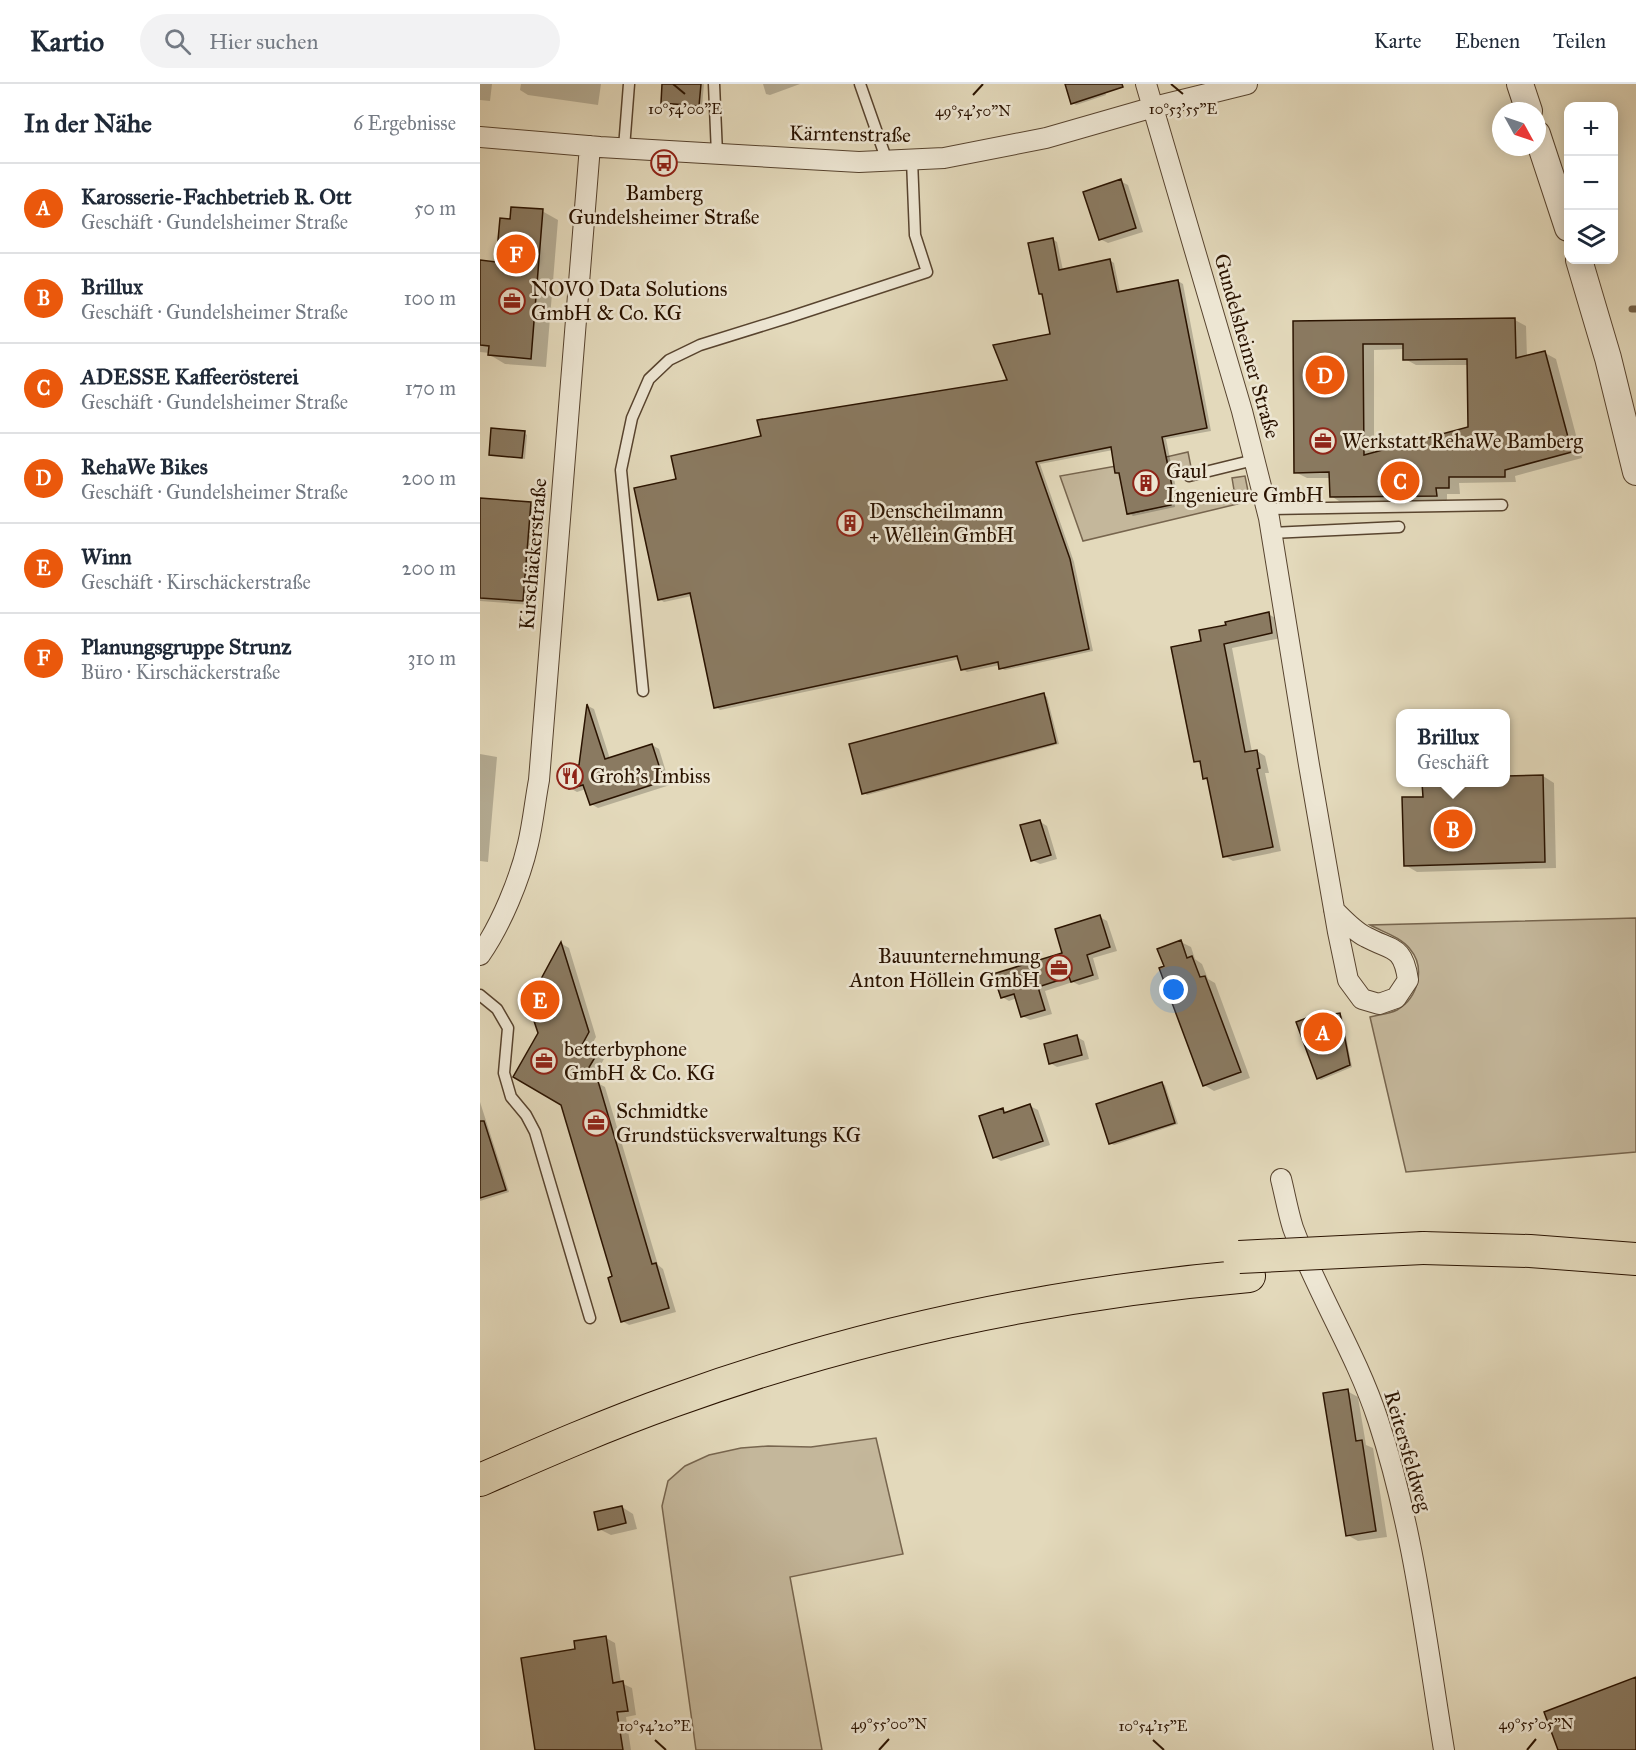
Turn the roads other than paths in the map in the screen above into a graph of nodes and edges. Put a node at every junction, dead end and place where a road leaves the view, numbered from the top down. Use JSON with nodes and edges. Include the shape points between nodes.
{"nodes":[{"id":1,"x":629,"y":84,"type":"edge"},
{"id":2,"x":714,"y":84,"type":"edge"},
{"id":3,"x":860,"y":84,"type":"edge"},
{"id":4,"x":1146,"y":84,"type":"edge"},
{"id":5,"x":1247,"y":84,"type":"edge"},
{"id":6,"x":1520,"y":84,"type":"edge"},
{"id":7,"x":1526,"y":102,"type":"edge"},
{"id":8,"x":1154,"y":107,"type":"junction"},
{"id":9,"x":480,"y":137,"type":"edge"},
{"id":10,"x":590,"y":146,"type":"junction"},
{"id":11,"x":624,"y":148,"type":"junction"},
{"id":12,"x":717,"y":154,"type":"junction"},
{"id":13,"x":1544,"y":156,"type":"edge"},
{"id":14,"x":912,"y":160,"type":"junction"},
{"id":15,"x":887,"y":161,"type":"junction"},
{"id":16,"x":1564,"y":213,"type":"edge"},
{"id":17,"x":1580,"y":264,"type":"edge"},
{"id":18,"x":1254,"y":460,"type":"junction"},
{"id":19,"x":1636,"y":472,"type":"edge"},
{"id":20,"x":1189,"y":476,"type":"dead end"},
{"id":21,"x":1502,"y":505,"type":"dead end"},
{"id":22,"x":1267,"y":509,"type":"junction"},
{"id":23,"x":1399,"y":527,"type":"dead end"},
{"id":24,"x":1271,"y":533,"type":"junction"},
{"id":25,"x":644,"y":691,"type":"dead end"},
{"id":26,"x":1334,"y":910,"type":"junction"},
{"id":27,"x":480,"y":955,"type":"edge"},
{"id":28,"x":480,"y":995,"type":"edge"},
{"id":29,"x":1281,"y":1179,"type":"dead end"},
{"id":30,"x":1425,"y":1259,"type":"junction"},
{"id":31,"x":1636,"y":1259,"type":"edge"},
{"id":32,"x":1244,"y":1267,"type":"junction"},
{"id":33,"x":1636,"y":1279,"type":"edge"},
{"id":34,"x":590,"y":1318,"type":"dead end"},
{"id":35,"x":480,"y":1457,"type":"edge"},
{"id":36,"x":480,"y":1480,"type":"edge"},
{"id":37,"x":1444,"y":1750,"type":"edge"}],
"edges":[{"from":1,"to":11,"type":"lane"},
{"from":2,"to":12,"type":"lane"},
{"from":3,"to":15,"type":"lane"},
{"from":4,"to":8,"type":"street","name":"Gundelsheimer Straße"},
{"from":5,"to":8,"type":"street","name":"Kärntenstraße"},
{"from":6,"to":7,"type":"street"},
{"from":8,"to":14,"type":"street","name":"Kärntenstraße","via":[[1046,138],[944,158]]},
{"from":8,"to":18,"type":"street","name":"Gundelsheimer Straße"},
{"from":9,"to":10,"type":"street","name":"Kärntenstraße"},
{"from":10,"to":11,"type":"street","name":"Kärntenstraße"},
{"from":10,"to":27,"type":"street","name":"Kirschäckerstraße","via":[[539,780],[521,867]]},
{"from":11,"to":12,"type":"street","name":"Kärntenstraße"},
{"from":12,"to":15,"type":"street","name":"Kärntenstraße"},
{"from":13,"to":16,"type":"street"},
{"from":14,"to":15,"type":"street","name":"Kärntenstraße"},
{"from":14,"to":25,"type":"lane","via":[[915,235],[927,272],[700,345],[669,360],[649,379],[632,418],[621,470]]},
{"from":17,"to":19,"type":"street"},
{"from":18,"to":20,"type":"lane"},
{"from":18,"to":22,"type":"street","name":"Gundelsheimer Straße"},
{"from":21,"to":22,"type":"lane"},
{"from":22,"to":24,"type":"street","name":"Gundelsheimer Straße"},
{"from":23,"to":24,"type":"lane"},
{"from":24,"to":26,"type":"street","name":"Gundelsheimer Straße"},
{"from":26,"to":26,"type":"street","name":"Gundelsheimer Straße","via":[[1365,937],[1391,947],[1406,963],[1408,980],[1396,998],[1379,1004],[1362,999],[1348,980]]},
{"from":28,"to":34,"type":"lane","via":[[496,1009],[508,1028],[504,1073],[511,1097],[535,1132]]},
{"from":29,"to":37,"type":"street","name":"Reitersfeldweg","via":[[1293,1227],[1378,1420],[1416,1581]]},
{"from":30,"to":31,"type":"main road","via":[[1530,1251]]},
{"from":30,"to":32,"type":"main road"},
{"from":30,"to":33,"type":"main road","via":[[1530,1272]]},
{"from":32,"to":35,"type":"main road","via":[[1108,1270],[976,1294],[851,1324],[663,1383]]},
{"from":32,"to":36,"type":"main road","via":[[996,1312],[862,1342],[674,1401]]}]}
